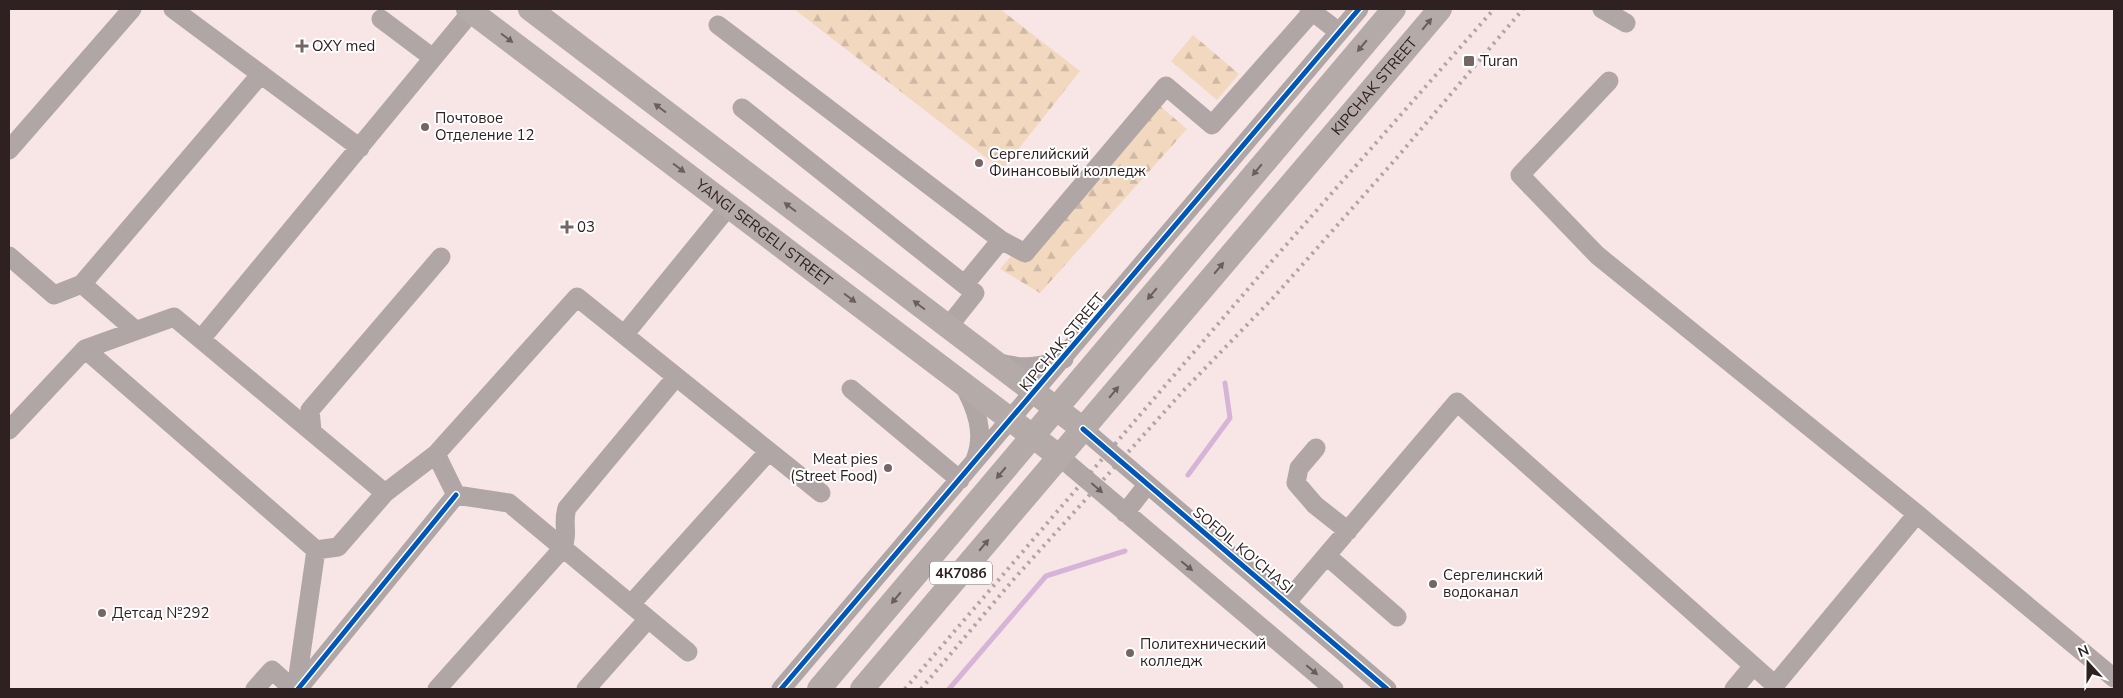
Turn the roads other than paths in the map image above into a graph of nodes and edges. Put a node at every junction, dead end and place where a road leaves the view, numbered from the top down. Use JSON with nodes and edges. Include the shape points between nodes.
{"nodes":[{"id":1,"x":132,"y":9,"type":"edge"},
{"id":2,"x":173,"y":9,"type":"edge"},
{"id":3,"x":530,"y":9,"type":"edge"},
{"id":4,"x":1360,"y":9,"type":"edge"},
{"id":5,"x":1394,"y":9,"type":"edge"},
{"id":6,"x":1440,"y":9,"type":"edge"},
{"id":7,"x":1602,"y":9,"type":"edge"},
{"id":8,"x":470,"y":10,"type":"edge"},
{"id":9,"x":1310,"y":10,"type":"edge"},
{"id":10,"x":381,"y":19,"type":"dead end"},
{"id":11,"x":1626,"y":23,"type":"dead end"},
{"id":12,"x":718,"y":25,"type":"dead end"},
{"id":13,"x":1340,"y":32,"type":"junction"},
{"id":14,"x":433,"y":58,"type":"junction"},
{"id":15,"x":261,"y":74,"type":"junction"},
{"id":16,"x":1609,"y":81,"type":"dead end"},
{"id":17,"x":1322,"y":93,"type":"junction"},
{"id":18,"x":742,"y":108,"type":"dead end"},
{"id":19,"x":1350,"y":115,"type":"junction"},
{"id":20,"x":360,"y":148,"type":"junction"},
{"id":21,"x":9,"y":150,"type":"edge"},
{"id":22,"x":729,"y":206,"type":"junction"},
{"id":23,"x":1001,"y":240,"type":"junction"},
{"id":24,"x":9,"y":256,"type":"edge"},
{"id":25,"x":441,"y":257,"type":"dead end"},
{"id":26,"x":82,"y":284,"type":"junction"},
{"id":27,"x":965,"y":284,"type":"junction"},
{"id":28,"x":948,"y":327,"type":"junction"},
{"id":29,"x":135,"y":330,"type":"junction"},
{"id":30,"x":624,"y":335,"type":"junction"},
{"id":31,"x":201,"y":339,"type":"junction"},
{"id":32,"x":85,"y":349,"type":"junction"},
{"id":33,"x":985,"y":356,"type":"junction"},
{"id":34,"x":1064,"y":359,"type":"junction"},
{"id":35,"x":676,"y":377,"type":"junction"},
{"id":36,"x":962,"y":383,"type":"junction"},
{"id":37,"x":851,"y":389,"type":"dead end"},
{"id":38,"x":1035,"y":393,"type":"junction"},
{"id":39,"x":1055,"y":409,"type":"junction"},
{"id":40,"x":1012,"y":420,"type":"junction"},
{"id":41,"x":1083,"y":429,"type":"junction"},
{"id":42,"x":9,"y":430,"type":"edge"},
{"id":43,"x":312,"y":431,"type":"junction"},
{"id":44,"x":1032,"y":436,"type":"junction"},
{"id":45,"x":1316,"y":448,"type":"dead end"},
{"id":46,"x":769,"y":451,"type":"junction"},
{"id":47,"x":436,"y":454,"type":"junction"},
{"id":48,"x":1060,"y":457,"type":"junction"},
{"id":49,"x":974,"y":463,"type":"junction"},
{"id":50,"x":960,"y":480,"type":"junction"},
{"id":51,"x":1147,"y":485,"type":"junction"},
{"id":52,"x":385,"y":493,"type":"junction"},
{"id":53,"x":821,"y":493,"type":"dead end"},
{"id":54,"x":456,"y":495,"type":"junction"},
{"id":55,"x":1125,"y":513,"type":"junction"},
{"id":56,"x":1917,"y":514,"type":"junction"},
{"id":57,"x":1348,"y":531,"type":"junction"},
{"id":58,"x":563,"y":548,"type":"junction"},
{"id":59,"x":316,"y":550,"type":"junction"},
{"id":60,"x":1327,"y":556,"type":"junction"},
{"id":61,"x":1286,"y":603,"type":"junction"},
{"id":62,"x":631,"y":604,"type":"junction"},
{"id":63,"x":1397,"y":616,"type":"dead end"},
{"id":64,"x":648,"y":619,"type":"junction"},
{"id":65,"x":688,"y":652,"type":"dead end"},
{"id":66,"x":1753,"y":666,"type":"junction"},
{"id":67,"x":2114,"y":678,"type":"edge"},
{"id":68,"x":255,"y":689,"type":"edge"},
{"id":69,"x":296,"y":689,"type":"edge"},
{"id":70,"x":437,"y":689,"type":"edge"},
{"id":71,"x":586,"y":689,"type":"edge"},
{"id":72,"x":781,"y":689,"type":"edge"},
{"id":73,"x":819,"y":689,"type":"edge"},
{"id":74,"x":862,"y":689,"type":"edge"},
{"id":75,"x":1334,"y":689,"type":"edge"},
{"id":76,"x":1388,"y":689,"type":"edge"},
{"id":77,"x":1734,"y":689,"type":"edge"}],
"edges":[{"from":1,"to":21,"type":"street"},
{"from":2,"to":15,"type":"street"},
{"from":28,"to":3,"type":"main road","one_way":true},
{"from":4,"to":13,"type":"street","name":"KIPCHAK STREET"},
{"from":5,"to":17,"type":"main road","one_way":true},
{"from":19,"to":6,"type":"main road","name":"KIPCHAK STREET","one_way":true},
{"from":7,"to":11,"type":"street"},
{"from":8,"to":14,"type":"street"},
{"from":8,"to":22,"type":"main road","name":"YANGI SERGELI STREET","one_way":true},
{"from":9,"to":13,"type":"street"},
{"from":9,"to":23,"type":"street","via":[[1212,125],[1166,86],[1025,253]]},
{"from":10,"to":14,"type":"street"},
{"from":12,"to":23,"type":"street"},
{"from":13,"to":34,"type":"street","name":"KIPCHAK STREET"},
{"from":14,"to":20,"type":"street"},
{"from":15,"to":20,"type":"street"},
{"from":15,"to":26,"type":"street"},
{"from":16,"to":56,"type":"street","via":[[1520,175],[1597,254]]},
{"from":17,"to":19,"type":"main road"},
{"from":17,"to":39,"type":"main road","one_way":true},
{"from":18,"to":27,"type":"street"},
{"from":41,"to":19,"type":"main road","name":"KIPCHAK STREET","one_way":true},
{"from":20,"to":31,"type":"street"},
{"from":22,"to":30,"type":"street"},
{"from":22,"to":36,"type":"main road","name":"YANGI SERGELI STREET","one_way":true},
{"from":23,"to":27,"type":"street"},
{"from":24,"to":26,"type":"street","via":[[54,295]]},
{"from":25,"to":43,"type":"street","via":[[310,410]]},
{"from":26,"to":29,"type":"street"},
{"from":27,"to":28,"type":"street","via":[[975,293]]},
{"from":28,"to":33,"type":"main road"},
{"from":29,"to":31,"type":"street","via":[[174,316]]},
{"from":29,"to":32,"type":"street"},
{"from":30,"to":35,"type":"street"},
{"from":30,"to":47,"type":"street","via":[[577,297]]},
{"from":31,"to":43,"type":"street"},
{"from":32,"to":42,"type":"street"},
{"from":32,"to":59,"type":"street"},
{"from":33,"to":34,"type":"street","name":"KIPCHAK STREET","via":[[1022,368]]},
{"from":33,"to":38,"type":"main road"},
{"from":34,"to":38,"type":"street","name":"KIPCHAK STREET"},
{"from":35,"to":46,"type":"street"},
{"from":35,"to":58,"type":"street","via":[[567,508],[564,517],[568,535]]},
{"from":36,"to":40,"type":"main road","name":"YANGI SERGELI STREET"},
{"from":36,"to":49,"type":"street","name":"KIPCHAK STREET","via":[[973,403],[980,432],[979,452]]},
{"from":37,"to":50,"type":"street"},
{"from":38,"to":39,"type":"main road"},
{"from":38,"to":40,"type":"street","name":"KIPCHAK STREET"},
{"from":39,"to":41,"type":"main road"},
{"from":39,"to":44,"type":"main road"},
{"from":39,"to":48,"type":"main road"},
{"from":40,"to":44,"type":"main road","name":"YANGI SERGELI STREET"},
{"from":40,"to":49,"type":"street","name":"KIPCHAK STREET"},
{"from":41,"to":48,"type":"main road","name":"KIPCHAK STREET"},
{"from":41,"to":51,"type":"street","name":"SOFDIL KO'CHASI"},
{"from":43,"to":52,"type":"street"},
{"from":44,"to":48,"type":"main road","name":"YANGI SERGELI STREET"},
{"from":44,"to":73,"type":"main road","one_way":true},
{"from":45,"to":57,"type":"street","via":[[1299,468],[1296,483],[1314,505]]},
{"from":46,"to":53,"type":"street"},
{"from":46,"to":62,"type":"street"},
{"from":47,"to":52,"type":"street"},
{"from":47,"to":54,"type":"street"},
{"from":48,"to":55,"type":"street","one_way":true},
{"from":74,"to":48,"type":"main road","name":"KIPCHAK STREET","number":"4К708б","one_way":true},
{"from":49,"to":50,"type":"street","name":"KIPCHAK STREET"},
{"from":50,"to":72,"type":"street","name":"KIPCHAK STREET"},
{"from":51,"to":55,"type":"street"},
{"from":51,"to":61,"type":"street","name":"SOFDIL KO'CHASI"},
{"from":52,"to":59,"type":"street","via":[[338,548]]},
{"from":54,"to":58,"type":"street","via":[[509,503]]},
{"from":54,"to":69,"type":"street"},
{"from":55,"to":75,"type":"street","one_way":true},
{"from":56,"to":66,"type":"street","via":[[1775,685]]},
{"from":56,"to":67,"type":"street"},
{"from":57,"to":60,"type":"street"},
{"from":57,"to":66,"type":"street","via":[[1456,402]]},
{"from":58,"to":62,"type":"street"},
{"from":58,"to":70,"type":"street"},
{"from":59,"to":69,"type":"street"},
{"from":60,"to":61,"type":"street"},
{"from":60,"to":63,"type":"street"},
{"from":61,"to":76,"type":"street","name":"SOFDIL KO'CHASI"},
{"from":62,"to":64,"type":"street"},
{"from":64,"to":65,"type":"street"},
{"from":64,"to":71,"type":"street"},
{"from":66,"to":77,"type":"street"},
{"from":68,"to":69,"type":"street","via":[[272,670]]}]}
